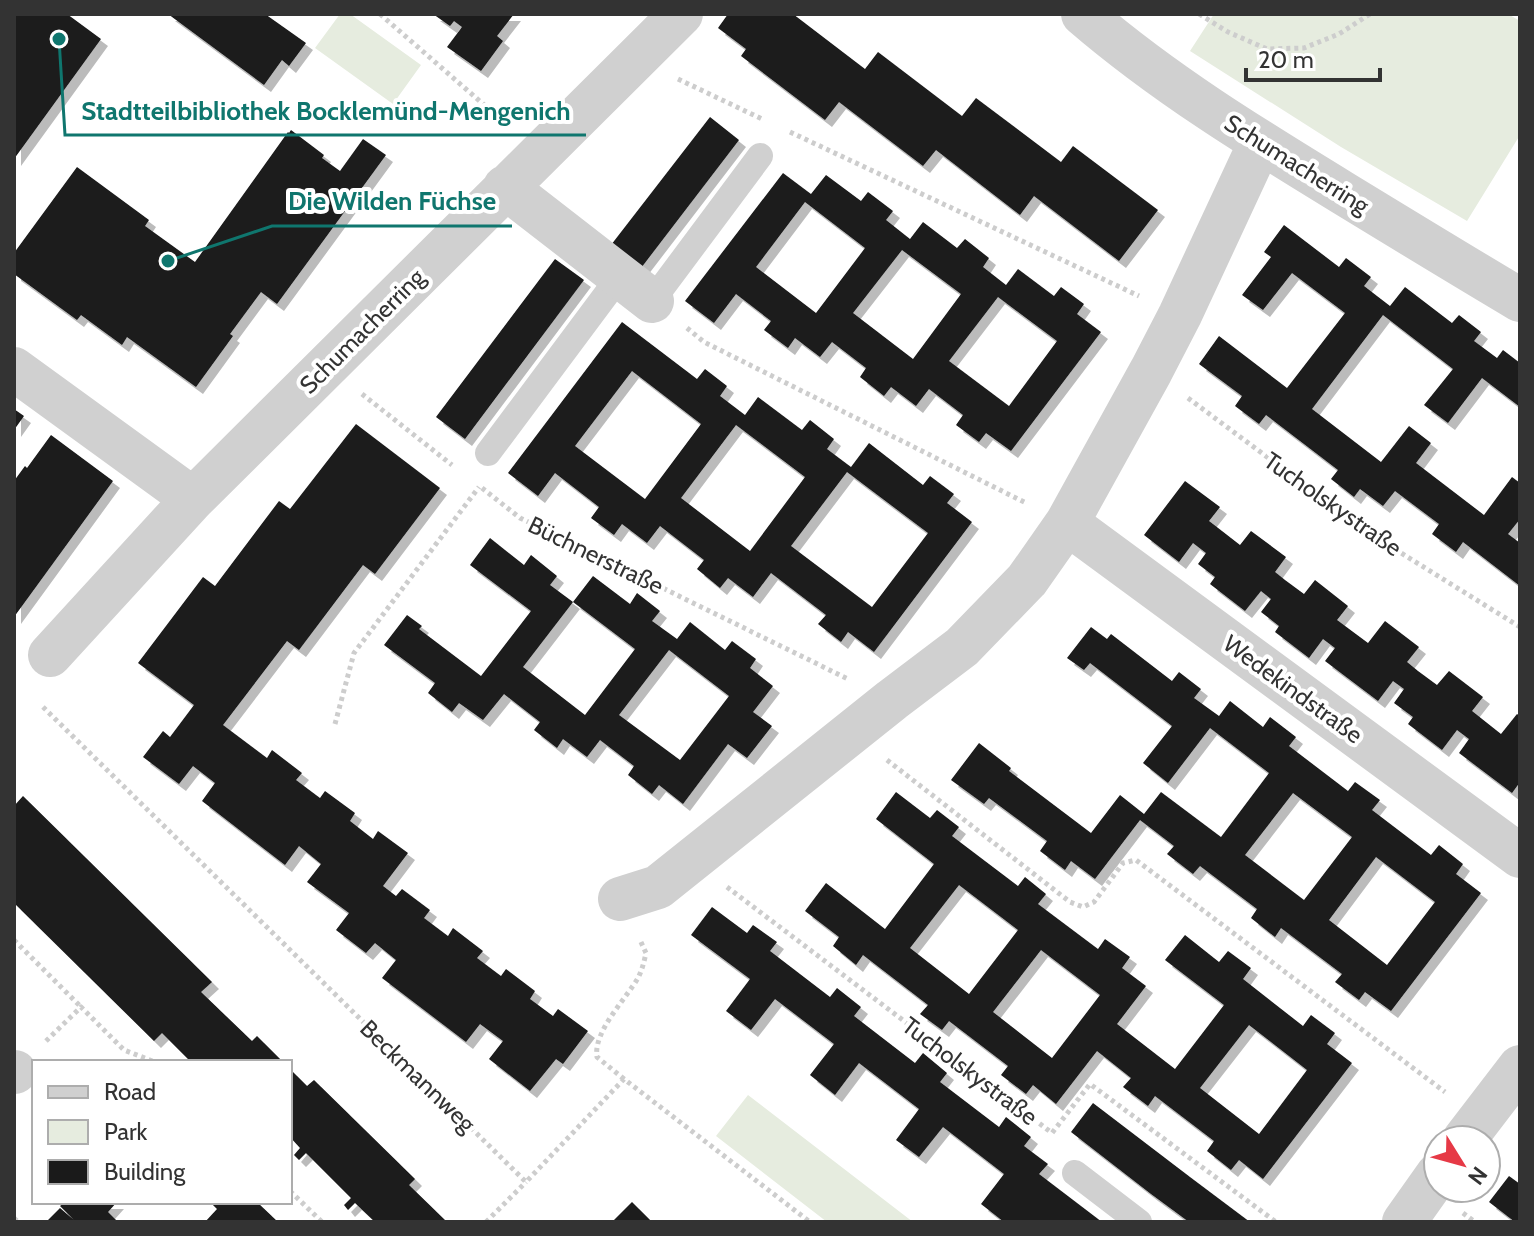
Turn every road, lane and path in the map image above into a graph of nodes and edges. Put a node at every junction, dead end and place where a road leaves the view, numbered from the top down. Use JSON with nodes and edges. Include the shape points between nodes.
{"nodes":[{"id":1,"x":380,"y":14,"type":"edge"},
{"id":2,"x":681,"y":14,"type":"edge"},
{"id":3,"x":1199,"y":14,"type":"edge"},
{"id":4,"x":1370,"y":14,"type":"edge"},
{"id":5,"x":1110,"y":23,"type":"edge"},
{"id":6,"x":635,"y":59,"type":"junction"},
{"id":7,"x":768,"y":122,"type":"dead end"},
{"id":8,"x":781,"y":128,"type":"dead end"},
{"id":9,"x":1260,"y":143,"type":"junction"},
{"id":10,"x":539,"y":153,"type":"junction"},
{"id":11,"x":760,"y":156,"type":"dead end"},
{"id":12,"x":505,"y":187,"type":"junction"},
{"id":13,"x":1516,"y":288,"type":"edge"},
{"id":14,"x":636,"y":289,"type":"junction"},
{"id":15,"x":1180,"y":315,"type":"junction"},
{"id":16,"x":327,"y":367,"type":"junction"},
{"id":17,"x":14,"y":369,"type":"edge"},
{"id":18,"x":1151,"y":371,"type":"junction"},
{"id":19,"x":488,"y":453,"type":"dead end"},
{"id":20,"x":457,"y":469,"type":"dead end"},
{"id":21,"x":469,"y":478,"type":"dead end"},
{"id":22,"x":479,"y":486,"type":"junction"},
{"id":23,"x":193,"y":499,"type":"junction"},
{"id":24,"x":1067,"y":523,"type":"junction"},
{"id":25,"x":1520,"y":627,"type":"edge"},
{"id":26,"x":50,"y":655,"type":"dead end"},
{"id":27,"x":892,"y":700,"type":"junction"},
{"id":28,"x":43,"y":707,"type":"dead end"},
{"id":29,"x":335,"y":724,"type":"dead end"},
{"id":30,"x":851,"y":733,"type":"junction"},
{"id":31,"x":1520,"y":856,"type":"edge"},
{"id":32,"x":691,"y":860,"type":"junction"},
{"id":33,"x":620,"y":899,"type":"joint"},
{"id":34,"x":14,"y":940,"type":"edge"},
{"id":35,"x":81,"y":1007,"type":"junction"},
{"id":36,"x":150,"y":1060,"type":"edge"},
{"id":37,"x":1520,"y":1067,"type":"edge"},
{"id":38,"x":15,"y":1072,"type":"edge"},
{"id":39,"x":1419,"y":1072,"type":"dead end"},
{"id":40,"x":624,"y":1079,"type":"junction"},
{"id":41,"x":1476,"y":1124,"type":"edge"},
{"id":42,"x":1075,"y":1173,"type":"dead end"},
{"id":43,"x":526,"y":1182,"type":"junction"},
{"id":44,"x":292,"y":1193,"type":"edge"},
{"id":45,"x":1422,"y":1197,"type":"edge"},
{"id":46,"x":322,"y":1222,"type":"edge"},
{"id":47,"x":486,"y":1222,"type":"edge"},
{"id":48,"x":810,"y":1222,"type":"edge"},
{"id":49,"x":1139,"y":1222,"type":"edge"},
{"id":50,"x":1276,"y":1222,"type":"edge"},
{"id":51,"x":1404,"y":1222,"type":"edge"}],
"edges":[{"from":1,"to":10,"type":"path"},
{"from":2,"to":6,"type":"street","name":"Schumacherring"},
{"from":3,"to":4,"type":"path","via":[[1267,49],[1304,48]]},
{"from":5,"to":9,"type":"street","name":"Schumacherring","via":[[1178,89]]},
{"from":6,"to":7,"type":"path"},
{"from":6,"to":10,"type":"street","name":"Schumacherring"},
{"from":8,"to":15,"type":"path"},
{"from":9,"to":13,"type":"street","name":"Schumacherring"},
{"from":9,"to":15,"type":"street"},
{"from":10,"to":12,"type":"street","name":"Schumacherring"},
{"from":11,"to":14,"type":"lane"},
{"from":12,"to":14,"type":"street"},
{"from":12,"to":16,"type":"street","name":"Schumacherring"},
{"from":14,"to":19,"type":"lane"},
{"from":14,"to":24,"type":"path","via":[[704,342]]},
{"from":15,"to":18,"type":"street"},
{"from":16,"to":20,"type":"path"},
{"from":16,"to":23,"type":"street","name":"Schumacherring"},
{"from":17,"to":23,"type":"street"},
{"from":18,"to":24,"type":"street"},
{"from":18,"to":25,"type":"path","name":"Tucholskystraße","via":[[1369,533]]},
{"from":21,"to":22,"type":"path","name":"Büchnerstraße"},
{"from":22,"to":27,"type":"path","name":"Büchnerstraße","via":[[520,518]]},
{"from":22,"to":29,"type":"path","via":[[354,653]]},
{"from":23,"to":26,"type":"street","name":"Schumacherring"},
{"from":24,"to":27,"type":"street","via":[[1027,580],[962,647]]},
{"from":24,"to":31,"type":"street","name":"Wedekindstraße"},
{"from":27,"to":30,"type":"street"},
{"from":28,"to":43,"type":"path","name":"Beckmannweg"},
{"from":30,"to":32,"type":"street"},
{"from":30,"to":39,"type":"path","via":[[1070,902],[1083,907],[1094,902],[1123,863],[1136,860]]},
{"from":32,"to":33,"type":"street","via":[[658,887]]},
{"from":32,"to":50,"type":"path","name":"Tucholskystraße","via":[[1052,1133],[1090,1084]]},
{"from":33,"to":40,"type":"path","via":[[646,953],[640,975],[599,1036],[596,1049],[597,1057]]},
{"from":34,"to":35,"type":"path"},
{"from":35,"to":36,"type":"path","via":[[124,1050]]},
{"from":35,"to":38,"type":"path"},
{"from":37,"to":41,"type":"street"},
{"from":40,"to":43,"type":"path"},
{"from":40,"to":48,"type":"path"},
{"from":42,"to":49,"type":"lane"},
{"from":43,"to":47,"type":"path"},
{"from":44,"to":46,"type":"path"},
{"from":45,"to":51,"type":"street"}]}
